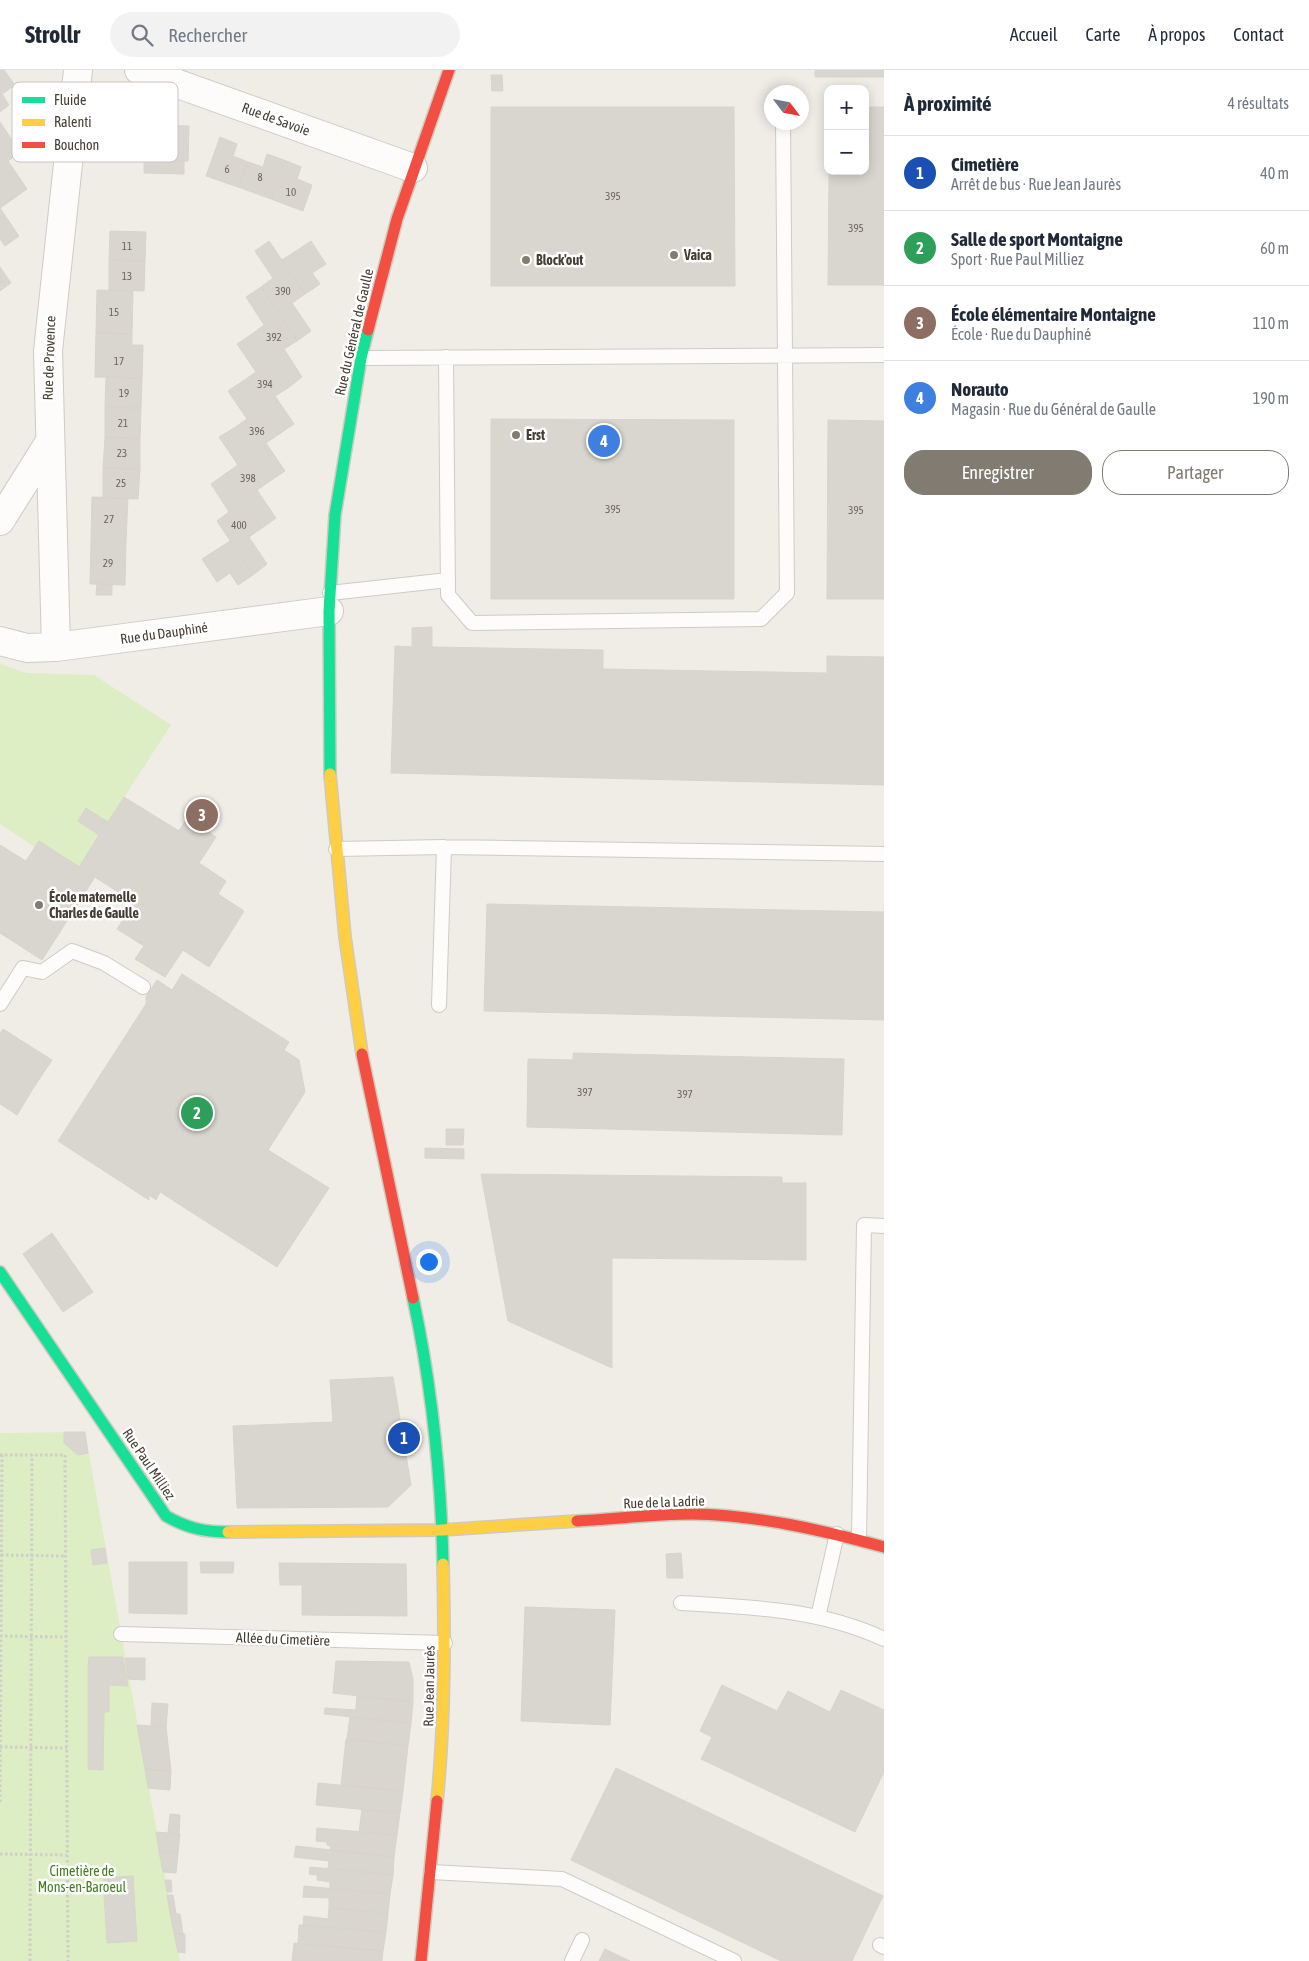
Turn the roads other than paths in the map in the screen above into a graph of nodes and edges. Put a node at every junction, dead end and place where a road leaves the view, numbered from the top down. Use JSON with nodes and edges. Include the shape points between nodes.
{"nodes":[{"id":1,"x":139,"y":70,"type":"edge"},
{"id":2,"x":449,"y":70,"type":"edge"},
{"id":3,"x":173,"y":82,"type":"edge"},
{"id":4,"x":178,"y":84,"type":"edge"},
{"id":5,"x":783,"y":130,"type":"edge"},
{"id":6,"x":68,"y":162,"type":"edge"},
{"id":7,"x":413,"y":168,"type":"junction"},
{"id":8,"x":884,"y":355,"type":"edge"},
{"id":9,"x":785,"y":356,"type":"junction"},
{"id":10,"x":446,"y":357,"type":"junction"},
{"id":11,"x":361,"y":358,"type":"junction"},
{"id":12,"x":49,"y":443,"type":"junction"},
{"id":13,"x":0,"y":521,"type":"edge"},
{"id":14,"x":448,"y":580,"type":"junction"},
{"id":15,"x":330,"y":602,"type":"junction"},
{"id":16,"x":0,"y":641,"type":"edge"},
{"id":17,"x":56,"y":647,"type":"junction"},
{"id":18,"x":444,"y":847,"type":"junction"},
{"id":19,"x":336,"y":849,"type":"junction"},
{"id":20,"x":884,"y":854,"type":"edge"},
{"id":21,"x":143,"y":987,"type":"dead end"},
{"id":22,"x":0,"y":1004,"type":"edge"},
{"id":23,"x":439,"y":1005,"type":"dead end"},
{"id":24,"x":884,"y":1226,"type":"edge"},
{"id":25,"x":0,"y":1272,"type":"edge"},
{"id":26,"x":442,"y":1530,"type":"junction"},
{"id":27,"x":837,"y":1534,"type":"junction"},
{"id":28,"x":860,"y":1539,"type":"junction"},
{"id":29,"x":884,"y":1546,"type":"edge"},
{"id":30,"x":681,"y":1603,"type":"dead end"},
{"id":31,"x":818,"y":1617,"type":"junction"},
{"id":32,"x":121,"y":1634,"type":"dead end"},
{"id":33,"x":884,"y":1639,"type":"edge"},
{"id":34,"x":445,"y":1643,"type":"junction"},
{"id":35,"x":431,"y":1872,"type":"junction"},
{"id":36,"x":582,"y":1940,"type":"dead end"},
{"id":37,"x":421,"y":1961,"type":"edge"},
{"id":38,"x":572,"y":1961,"type":"edge"},
{"id":39,"x":734,"y":1961,"type":"edge"}],
"edges":[{"from":1,"to":3,"type":"street","name":"Rue de Savoie"},
{"from":2,"to":7,"type":"street","name":"Rue du Général de Gaulle"},
{"from":4,"to":7,"type":"street","name":"Rue de Savoie"},
{"from":5,"to":9,"type":"lane"},
{"from":6,"to":12,"type":"street","name":"Rue de Provence","via":[[49,329]]},
{"from":7,"to":11,"type":"street","name":"Rue du Général de Gaulle"},
{"from":8,"to":9,"type":"lane"},
{"from":9,"to":10,"type":"lane"},
{"from":9,"to":14,"type":"lane","via":[[786,593],[761,619],[472,623],[448,595]]},
{"from":10,"to":11,"type":"lane"},
{"from":10,"to":14,"type":"lane"},
{"from":11,"to":15,"type":"street","name":"Rue du Général de Gaulle","via":[[339,490]]},
{"from":12,"to":13,"type":"street"},
{"from":12,"to":17,"type":"street","name":"Rue de Provence"},
{"from":14,"to":15,"type":"lane"},
{"from":15,"to":17,"type":"street","name":"Rue du Dauphiné"},
{"from":15,"to":19,"type":"street","name":"Rue du Général de Gaulle","via":[[330,776]]},
{"from":16,"to":17,"type":"street","name":"Rue du Dauphiné","via":[[27,648]]},
{"from":18,"to":19,"type":"lane"},
{"from":18,"to":20,"type":"lane"},
{"from":18,"to":23,"type":"lane"},
{"from":19,"to":26,"type":"street","name":"Rue Jean Jaurès","via":[[345,937],[364,1058],[417,1317]]},
{"from":21,"to":22,"type":"lane","via":[[104,963],[72,951],[42,972],[23,968]]},
{"from":24,"to":28,"type":"lane","via":[[864,1225]]},
{"from":25,"to":26,"type":"street","name":"Rue Paul Milliez","via":[[166,1516],[205,1532]]},
{"from":26,"to":27,"type":"street","name":"Rue de la Ladrie","via":[[692,1514],[748,1518]]},
{"from":26,"to":34,"type":"street","name":"Rue Jean Jaurès"},
{"from":27,"to":28,"type":"street","name":"Rue de la Ladrie"},
{"from":27,"to":31,"type":"lane"},
{"from":28,"to":29,"type":"street","name":"Rue de la Ladrie"},
{"from":30,"to":31,"type":"lane","via":[[760,1607]]},
{"from":31,"to":33,"type":"lane","via":[[829,1618]]},
{"from":32,"to":34,"type":"lane","name":"Allée du Cimetière"},
{"from":34,"to":35,"type":"street","name":"Rue Jean Jaurès","via":[[443,1746]]},
{"from":35,"to":37,"type":"street","name":"Rue Jean Jaurès"},
{"from":35,"to":39,"type":"lane","via":[[562,1879]]},
{"from":36,"to":38,"type":"lane"}]}
